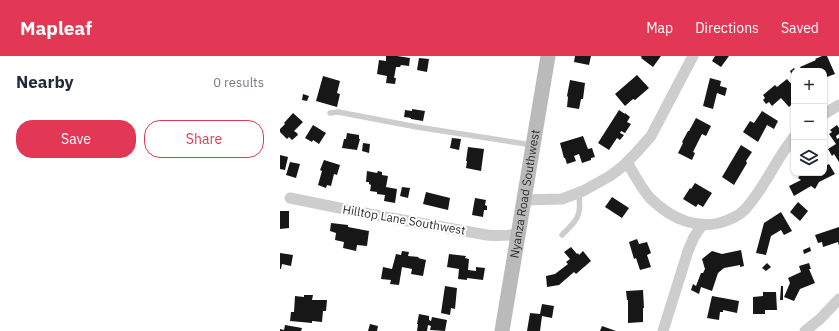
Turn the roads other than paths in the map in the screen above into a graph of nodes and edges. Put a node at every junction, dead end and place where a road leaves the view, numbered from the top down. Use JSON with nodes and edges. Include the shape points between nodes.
{"nodes":[{"id":1,"x":548,"y":56,"type":"edge"},
{"id":2,"x":693,"y":56,"type":"edge"},
{"id":3,"x":839,"y":105,"type":"edge"},
{"id":4,"x":827,"y":112,"type":"edge"},
{"id":5,"x":330,"y":113,"type":"dead end"},
{"id":6,"x":792,"y":140,"type":"edge"},
{"id":7,"x":533,"y":145,"type":"junction"},
{"id":8,"x":627,"y":162,"type":"junction"},
{"id":9,"x":579,"y":192,"type":"junction"},
{"id":10,"x":290,"y":198,"type":"dead end"},
{"id":11,"x":524,"y":200,"type":"junction"},
{"id":12,"x":702,"y":225,"type":"junction"},
{"id":13,"x":518,"y":234,"type":"junction"},
{"id":14,"x":562,"y":235,"type":"dead end"},
{"id":15,"x":839,"y":299,"type":"edge"},
{"id":16,"x":502,"y":331,"type":"edge"},
{"id":17,"x":663,"y":331,"type":"edge"},
{"id":18,"x":805,"y":331,"type":"edge"}],
"edges":[{"from":1,"to":7,"type":"street","name":"Nyanza Road Southwest"},
{"from":2,"to":8,"type":"street","via":[[651,136]]},
{"from":3,"to":4,"type":"street"},
{"from":5,"to":7,"type":"lane","via":[[338,112]]},
{"from":6,"to":12,"type":"street","via":[[756,196],[742,212],[716,225]]},
{"from":7,"to":11,"type":"street","name":"Nyanza Road Southwest"},
{"from":8,"to":9,"type":"street","via":[[610,176]]},
{"from":8,"to":12,"type":"street","via":[[642,188],[654,202],[674,217]]},
{"from":9,"to":11,"type":"street","via":[[557,200]]},
{"from":9,"to":14,"type":"lane","via":[[578,216]]},
{"from":10,"to":13,"type":"street","name":"Hilltop Lane Southwest","via":[[498,236]]},
{"from":11,"to":13,"type":"street","name":"Nyanza Road Southwest"},
{"from":12,"to":17,"type":"street","via":[[688,252]]},
{"from":13,"to":16,"type":"street","name":"Nyanza Road Southwest"},
{"from":15,"to":18,"type":"street"}]}
